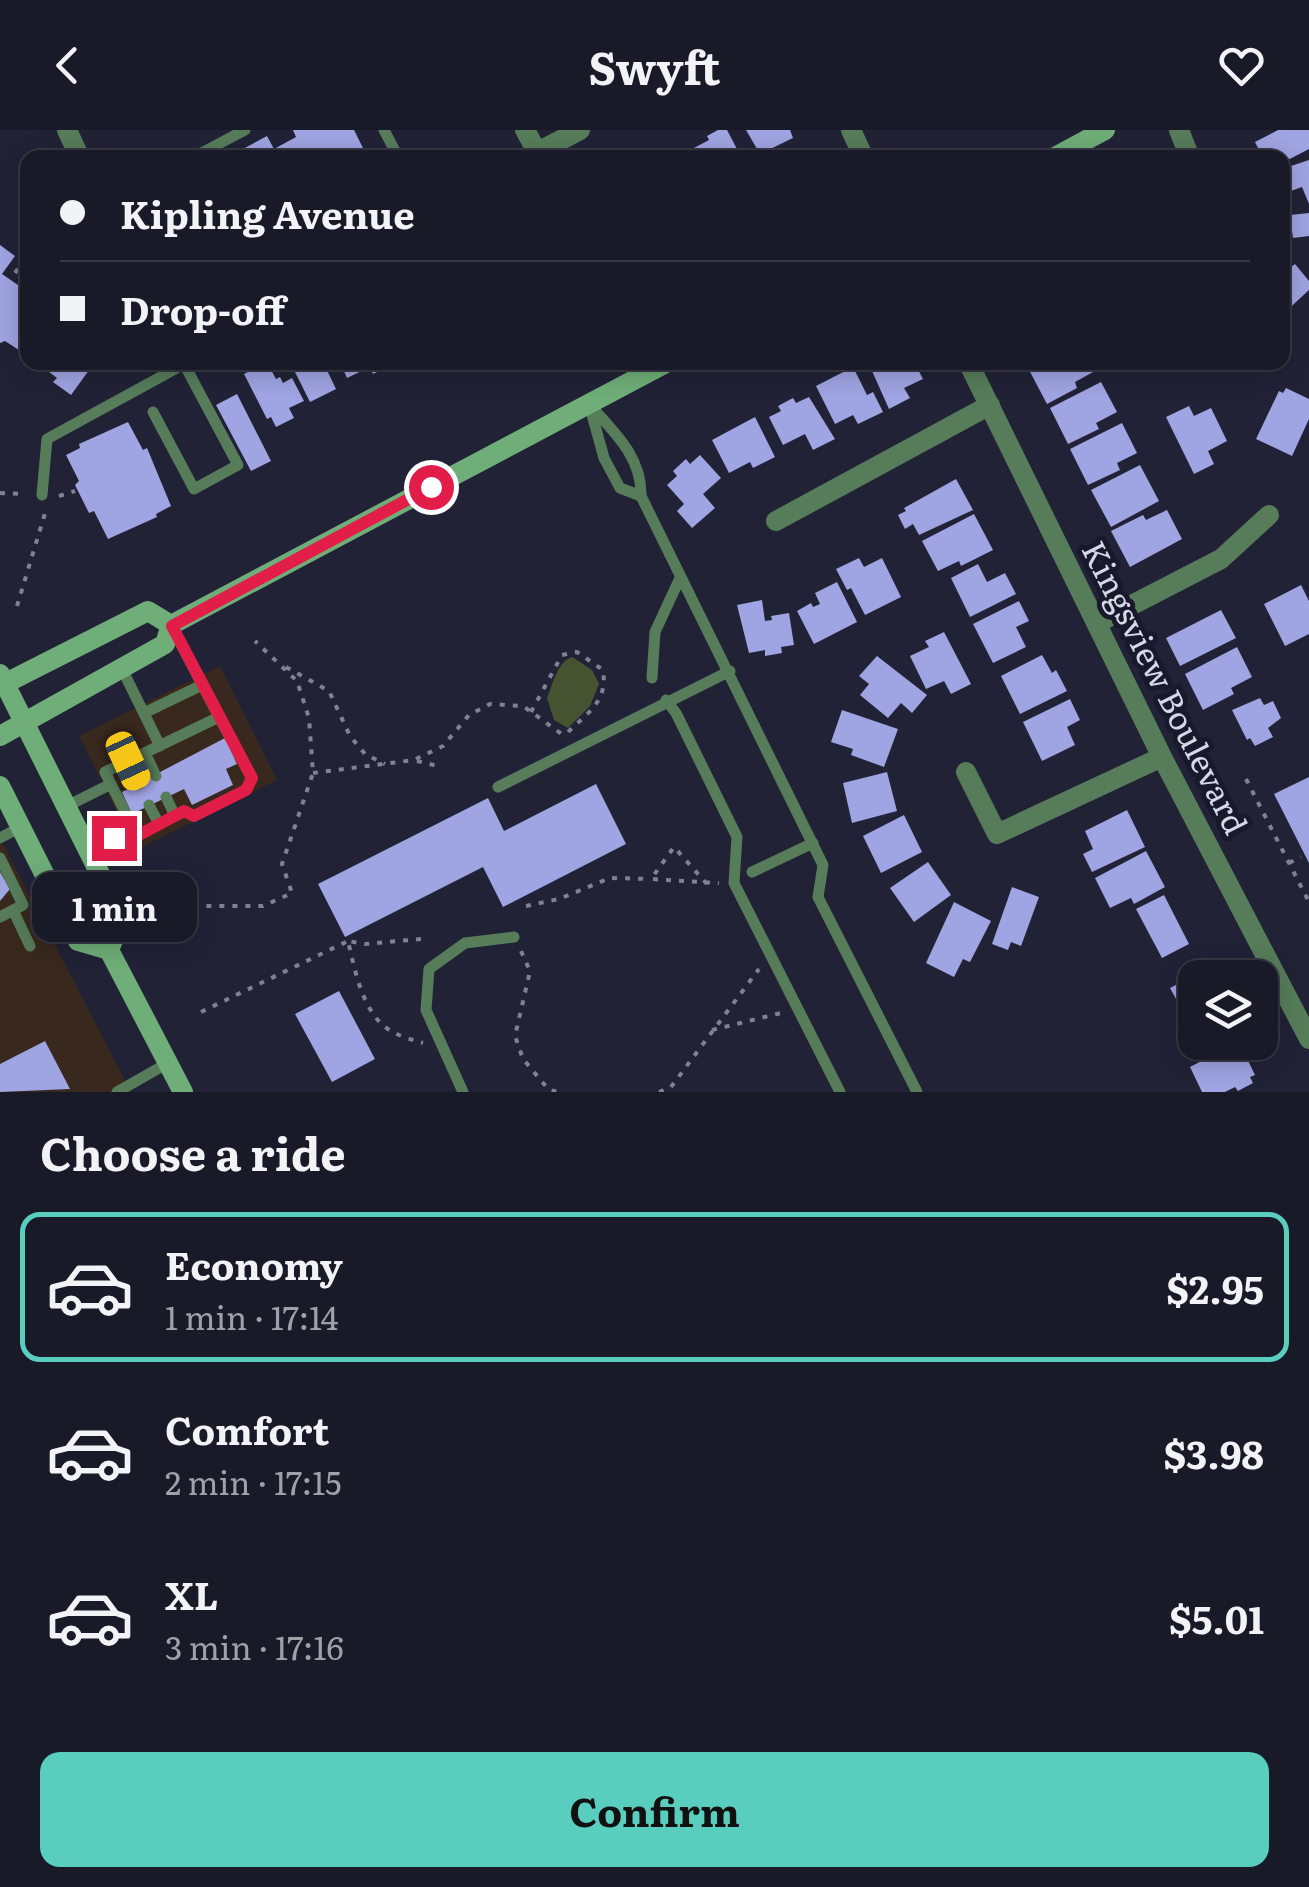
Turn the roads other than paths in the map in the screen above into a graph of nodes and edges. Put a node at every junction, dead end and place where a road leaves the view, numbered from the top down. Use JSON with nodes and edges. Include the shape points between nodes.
{"nodes":[{"id":1,"x":245,"y":130,"type":"edge"},
{"id":2,"x":580,"y":130,"type":"edge"},
{"id":3,"x":1105,"y":130,"type":"edge"},
{"id":4,"x":207,"y":150,"type":"edge"},
{"id":5,"x":542,"y":150,"type":"edge"},
{"id":6,"x":1068,"y":150,"type":"edge"},
{"id":7,"x":173,"y":370,"type":"edge"},
{"id":8,"x":185,"y":370,"type":"edge"},
{"id":9,"x":653,"y":370,"type":"edge"},
{"id":10,"x":972,"y":370,"type":"edge"},
{"id":11,"x":589,"y":404,"type":"junction"},
{"id":12,"x":990,"y":405,"type":"junction"},
{"id":13,"x":154,"y":412,"type":"dead end"},
{"id":14,"x":46,"y":495,"type":"road end"},
{"id":15,"x":642,"y":496,"type":"junction"},
{"id":16,"x":1269,"y":515,"type":"dead end"},
{"id":17,"x":776,"y":521,"type":"dead end"},
{"id":18,"x":680,"y":578,"type":"junction"},
{"id":19,"x":1097,"y":622,"type":"junction"},
{"id":20,"x":172,"y":626,"type":"junction"},
{"id":21,"x":122,"y":669,"type":"junction"},
{"id":22,"x":730,"y":671,"type":"junction"},
{"id":23,"x":652,"y":678,"type":"dead end"},
{"id":24,"x":2,"y":681,"type":"edge"},
{"id":25,"x":202,"y":685,"type":"junction"},
{"id":26,"x":666,"y":700,"type":"junction"},
{"id":27,"x":144,"y":713,"type":"junction"},
{"id":28,"x":219,"y":717,"type":"junction"},
{"id":29,"x":24,"y":723,"type":"junction"},
{"id":30,"x":0,"y":736,"type":"edge"},
{"id":31,"x":160,"y":746,"type":"junction"},
{"id":32,"x":145,"y":753,"type":"junction"},
{"id":33,"x":1162,"y":756,"type":"junction"},
{"id":34,"x":128,"y":761,"type":"junction"},
{"id":35,"x":966,"y":772,"type":"dead end"},
{"id":36,"x":156,"y":776,"type":"dead end"},
{"id":37,"x":111,"y":784,"type":"junction"},
{"id":38,"x":139,"y":784,"type":"dead end"},
{"id":39,"x":0,"y":786,"type":"edge"},
{"id":40,"x":498,"y":787,"type":"dead end"},
{"id":41,"x":166,"y":797,"type":"dead end"},
{"id":42,"x":66,"y":806,"type":"junction"},
{"id":43,"x":149,"y":806,"type":"dead end"},
{"id":44,"x":175,"y":816,"type":"junction"},
{"id":45,"x":159,"y":824,"type":"junction"},
{"id":46,"x":21,"y":828,"type":"junction"},
{"id":47,"x":133,"y":829,"type":"junction"},
{"id":48,"x":0,"y":838,"type":"edge"},
{"id":49,"x":813,"y":843,"type":"junction"},
{"id":50,"x":90,"y":850,"type":"junction"},
{"id":51,"x":0,"y":858,"type":"edge"},
{"id":52,"x":752,"y":872,"type":"dead end"},
{"id":53,"x":12,"y":910,"type":"junction"},
{"id":54,"x":0,"y":916,"type":"edge"},
{"id":55,"x":514,"y":937,"type":"road end"},
{"id":56,"x":30,"y":946,"type":"dead end"},
{"id":57,"x":110,"y":950,"type":"junction"},
{"id":58,"x":1309,"y":1040,"type":"edge"},
{"id":59,"x":168,"y":1063,"type":"junction"},
{"id":60,"x":116,"y":1092,"type":"edge"},
{"id":61,"x":183,"y":1092,"type":"edge"},
{"id":62,"x":464,"y":1092,"type":"edge"},
{"id":63,"x":840,"y":1092,"type":"edge"},
{"id":64,"x":917,"y":1092,"type":"edge"}],
"edges":[{"from":1,"to":4,"type":"lane"},
{"from":2,"to":5,"type":"street"},
{"from":3,"to":6,"type":"main road"},
{"from":7,"to":14,"type":"lane","via":[[47,440]]},
{"from":8,"to":13,"type":"lane","via":[[238,465],[194,488]]},
{"from":9,"to":11,"type":"main road"},
{"from":10,"to":12,"type":"street","name":"Kingsview Boulevard"},
{"from":11,"to":15,"type":"lane","via":[[626,446],[642,476]]},
{"from":11,"to":15,"type":"lane","via":[[620,488]]},
{"from":11,"to":20,"type":"main road"},
{"from":12,"to":17,"type":"street"},
{"from":12,"to":19,"type":"street","name":"Kingsview Boulevard"},
{"from":15,"to":18,"type":"lane"},
{"from":16,"to":19,"type":"street","via":[[1221,559]]},
{"from":18,"to":22,"type":"lane"},
{"from":18,"to":23,"type":"lane","via":[[655,632]]},
{"from":19,"to":33,"type":"street","name":"Kingsview Boulevard"},
{"from":20,"to":21,"type":"main road","via":[[166,644]]},
{"from":20,"to":24,"type":"main road","via":[[148,610]]},
{"from":20,"to":25,"type":"lane"},
{"from":21,"to":27,"type":"lane"},
{"from":21,"to":29,"type":"main road"},
{"from":22,"to":26,"type":"lane"},
{"from":22,"to":49,"type":"lane"},
{"from":24,"to":29,"type":"main road"},
{"from":25,"to":27,"type":"lane"},
{"from":25,"to":28,"type":"lane"},
{"from":26,"to":40,"type":"lane"},
{"from":26,"to":63,"type":"lane","via":[[737,837],[734,883]]},
{"from":27,"to":31,"type":"lane"},
{"from":28,"to":31,"type":"lane"},
{"from":28,"to":44,"type":"lane","via":[[250,784],[194,816]]},
{"from":29,"to":30,"type":"main road"},
{"from":29,"to":42,"type":"main road"},
{"from":31,"to":32,"type":"lane"},
{"from":32,"to":34,"type":"lane"},
{"from":32,"to":36,"type":"lane"},
{"from":33,"to":35,"type":"street","via":[[997,834]]},
{"from":33,"to":58,"type":"street","name":"Kingsview Boulevard"},
{"from":34,"to":37,"type":"lane","via":[[105,772]]},
{"from":34,"to":38,"type":"lane"},
{"from":37,"to":42,"type":"lane"},
{"from":37,"to":47,"type":"lane"},
{"from":39,"to":46,"type":"main road"},
{"from":41,"to":44,"type":"lane"},
{"from":42,"to":50,"type":"main road"},
{"from":43,"to":45,"type":"lane"},
{"from":44,"to":45,"type":"lane"},
{"from":45,"to":47,"type":"lane","via":[[137,836]]},
{"from":46,"to":48,"type":"lane"},
{"from":46,"to":57,"type":"main road","via":[[78,941]]},
{"from":47,"to":50,"type":"lane"},
{"from":49,"to":52,"type":"lane"},
{"from":49,"to":64,"type":"lane","via":[[823,865],[818,897]]},
{"from":50,"to":57,"type":"main road","via":[[122,918]]},
{"from":51,"to":53,"type":"lane","via":[[23,905]]},
{"from":53,"to":54,"type":"lane"},
{"from":53,"to":56,"type":"lane"},
{"from":55,"to":62,"type":"lane","via":[[464,943],[429,969],[426,1010]]},
{"from":57,"to":59,"type":"main road"},
{"from":59,"to":60,"type":"lane"},
{"from":59,"to":61,"type":"main road"}]}
